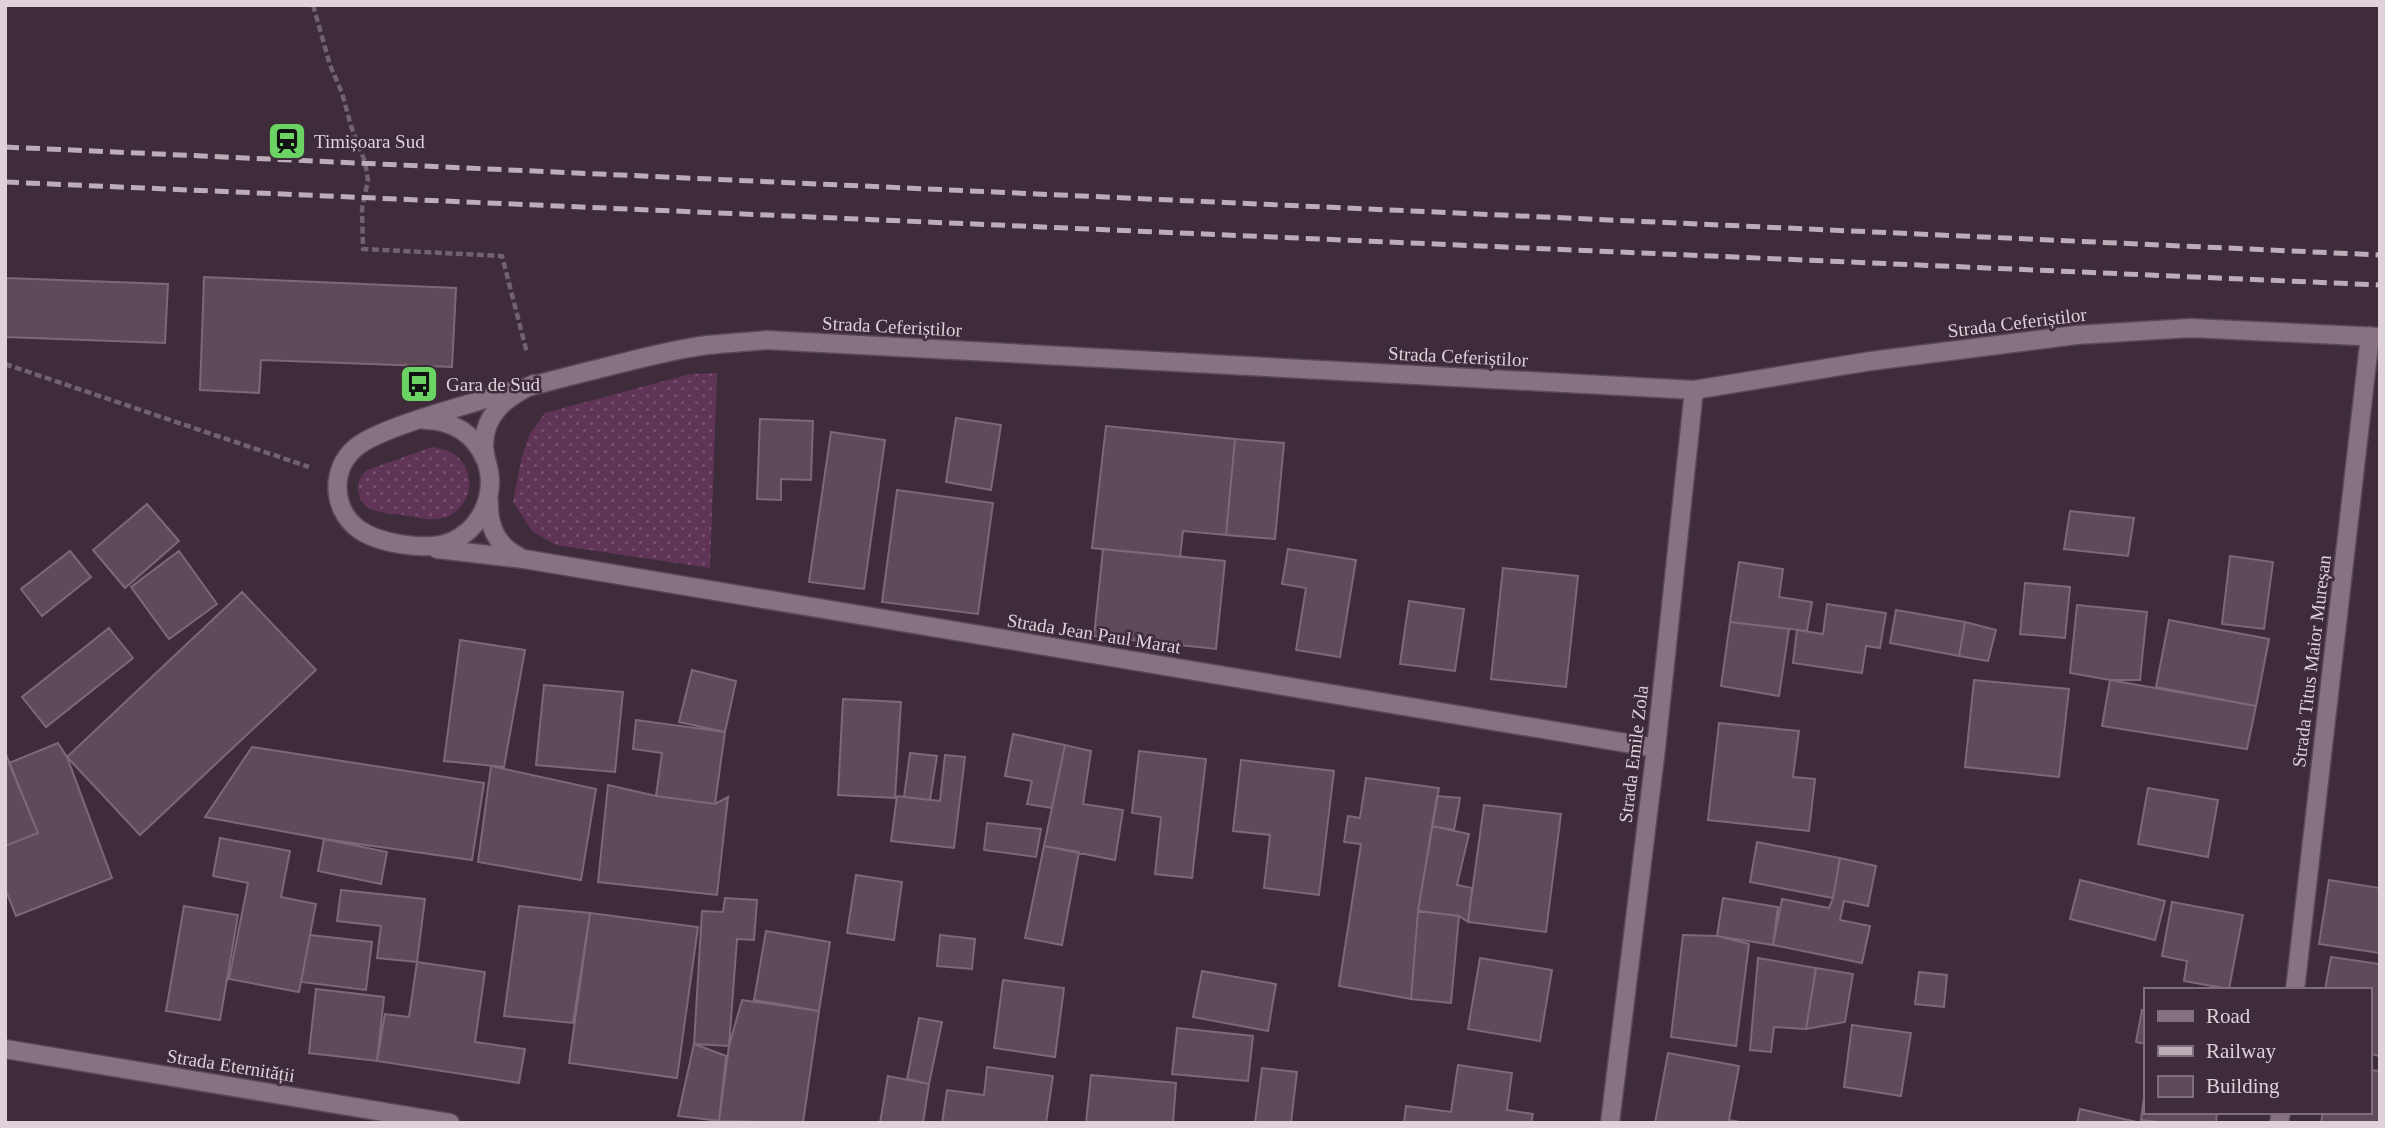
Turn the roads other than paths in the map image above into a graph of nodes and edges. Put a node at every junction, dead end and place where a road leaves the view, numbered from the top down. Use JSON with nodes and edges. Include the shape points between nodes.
{"nodes":[{"id":1,"x":2375,"y":337,"type":"edge"},
{"id":2,"x":534,"y":384,"type":"junction"},
{"id":3,"x":1694,"y":390,"type":"junction"},
{"id":4,"x":415,"y":421,"type":"junction"},
{"id":5,"x":486,"y":461,"type":"junction"},
{"id":6,"x":489,"y":493,"type":"junction"},
{"id":7,"x":424,"y":547,"type":"junction"},
{"id":8,"x":524,"y":559,"type":"junction"},
{"id":9,"x":1656,"y":748,"type":"junction"},
{"id":10,"x":2295,"y":988,"type":"edge"},
{"id":11,"x":5,"y":1049,"type":"edge"},
{"id":12,"x":450,"y":1123,"type":"edge"},
{"id":13,"x":1610,"y":1123,"type":"edge"}],
"edges":[{"from":1,"to":3,"type":"street","name":"Strada Ceferiștilor","via":[[2191,328],[2076,335]]},
{"from":1,"to":10,"type":"street","name":"Strada Titus Maior Mureșan"},
{"from":2,"to":3,"type":"street","name":"Strada Ceferiștilor","via":[[706,345],[766,340]]},
{"from":2,"to":4,"type":"street","name":"Strada Ceferiștilor"},
{"from":2,"to":5,"type":"street","name":"Strada Ceferiștilor","via":[[496,409],[485,436]]},
{"from":3,"to":9,"type":"street","name":"Strada Emile Zola"},
{"from":4,"to":5,"type":"street","via":[[440,421],[457,427],[477,445]]},
{"from":4,"to":7,"type":"street","name":"Strada Ceferiștilor","via":[[361,444],[348,455],[337,492],[342,509],[357,528],[379,538]]},
{"from":5,"to":6,"type":"street","name":"Strada Ceferiștilor"},
{"from":6,"to":7,"type":"street","via":[[470,529],[444,544]]},
{"from":6,"to":8,"type":"street","name":"Strada Ceferiștilor","via":[[490,518],[498,540]]},
{"from":7,"to":8,"type":"street","name":"Strada Jean Paul Marat"},
{"from":8,"to":9,"type":"street","name":"Strada Jean Paul Marat"},
{"from":9,"to":13,"type":"street","name":"Strada Emile Zola"},
{"from":11,"to":12,"type":"street","name":"Strada Eternității"}]}
